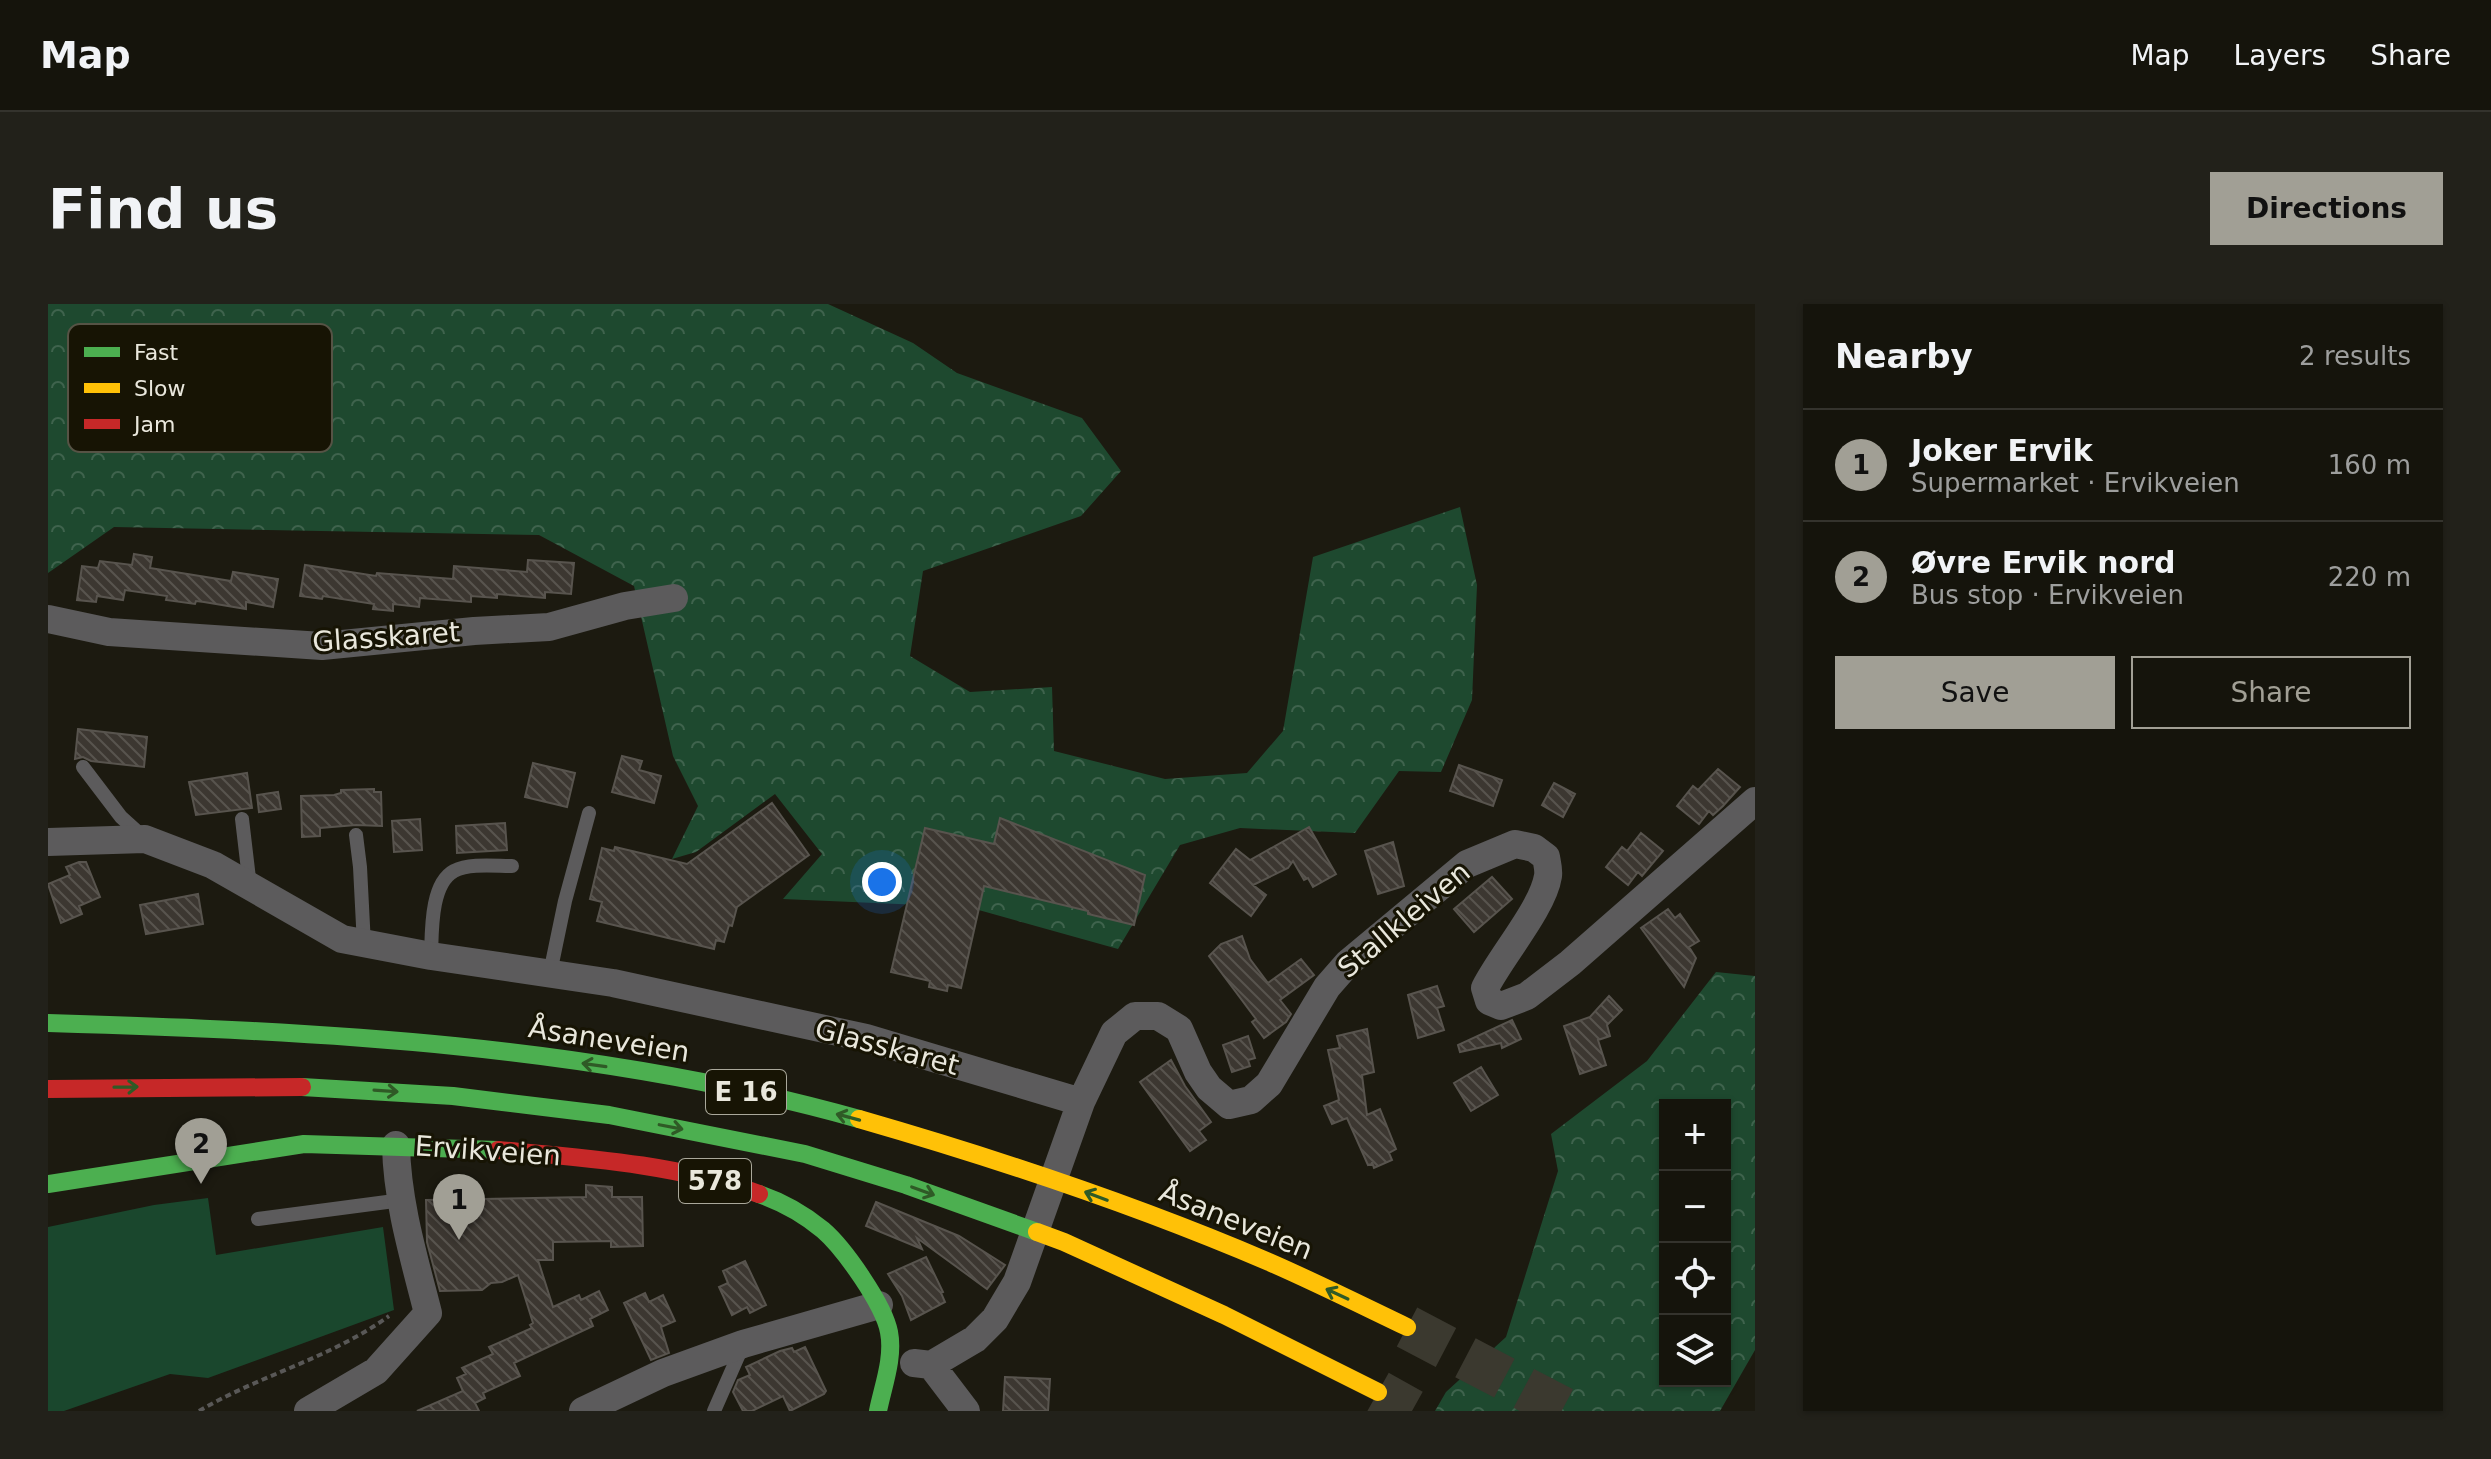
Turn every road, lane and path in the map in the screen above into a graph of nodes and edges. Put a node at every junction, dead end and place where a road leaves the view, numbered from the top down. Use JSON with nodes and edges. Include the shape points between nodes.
{"nodes":[{"id":1,"x":674,"y":598,"type":"dead end"},
{"id":2,"x":48,"y":619,"type":"edge"},
{"id":3,"x":83,"y":767,"type":"dead end"},
{"id":4,"x":1755,"y":801,"type":"edge"},
{"id":5,"x":589,"y":813,"type":"dead end"},
{"id":6,"x":242,"y":819,"type":"dead end"},
{"id":7,"x":356,"y":835,"type":"dead end"},
{"id":8,"x":145,"y":839,"type":"junction"},
{"id":9,"x":48,"y":842,"type":"edge"},
{"id":10,"x":512,"y":866,"type":"dead end"},
{"id":11,"x":250,"y":888,"type":"junction"},
{"id":12,"x":364,"y":945,"type":"junction"},
{"id":13,"x":431,"y":956,"type":"junction"},
{"id":14,"x":550,"y":973,"type":"junction"},
{"id":15,"x":48,"y":1023,"type":"edge"},
{"id":16,"x":48,"y":1089,"type":"edge"},
{"id":17,"x":1076,"y":1115,"type":"junction"},
{"id":18,"x":396,"y":1156,"type":"junction"},
{"id":19,"x":48,"y":1184,"type":"edge"},
{"id":20,"x":402,"y":1200,"type":"junction"},
{"id":21,"x":258,"y":1219,"type":"dead end"},
{"id":22,"x":879,"y":1305,"type":"junction"},
{"id":23,"x":390,"y":1316,"type":"dead end"},
{"id":24,"x":1407,"y":1327,"type":"tunnel mouth"},
{"id":25,"x":743,"y":1344,"type":"junction"},
{"id":26,"x":889,"y":1360,"type":"junction"},
{"id":27,"x":931,"y":1365,"type":"junction"},
{"id":28,"x":1378,"y":1392,"type":"tunnel mouth"},
{"id":29,"x":199,"y":1411,"type":"edge"},
{"id":30,"x":308,"y":1411,"type":"edge"},
{"id":31,"x":583,"y":1411,"type":"edge"},
{"id":32,"x":714,"y":1411,"type":"edge"},
{"id":33,"x":878,"y":1411,"type":"edge"},
{"id":34,"x":966,"y":1411,"type":"edge"}],
"edges":[{"from":1,"to":2,"type":"street","name":"Glasskaret","via":[[549,627],[322,646],[109,632]]},
{"from":3,"to":8,"type":"lane","name":"Glasskaret"},
{"from":4,"to":17,"type":"street","name":"Stallkleiven","via":[[1527,996],[1501,1006],[1489,1001],[1485,988],[1541,897],[1549,874],[1546,857],[1515,844],[1467,864],[1348,963],[1327,987],[1269,1084],[1251,1100],[1229,1105],[1198,1072],[1179,1029],[1158,1016],[1135,1016],[1114,1033]]},
{"from":5,"to":14,"type":"lane"},
{"from":6,"to":11,"type":"lane"},
{"from":7,"to":12,"type":"lane"},
{"from":8,"to":9,"type":"street","name":"Glasskaret"},
{"from":8,"to":11,"type":"street","name":"Glasskaret","via":[[213,865]]},
{"from":10,"to":13,"type":"lane","via":[[476,866],[449,875],[433,911]]},
{"from":11,"to":12,"type":"street","name":"Glasskaret","via":[[342,939]]},
{"from":12,"to":13,"type":"street","name":"Glasskaret"},
{"from":13,"to":14,"type":"street","name":"Glasskaret"},
{"from":14,"to":17,"type":"street","name":"Glasskaret","via":[[866,1038]]},
{"from":24,"to":15,"type":"main road","name":"Åsaneveien","number":"E 16","one_way":true,"via":[[1249,1253],[1080,1190],[928,1139],[716,1085],[461,1047],[328,1035]]},
{"from":16,"to":28,"type":"main road","number":"E 16","one_way":true,"via":[[326,1087],[453,1096],[609,1115],[805,1154],[1064,1242]]},
{"from":17,"to":27,"type":"street","name":"Stallkleiven","via":[[1017,1282],[995,1319],[975,1339]]},
{"from":18,"to":19,"type":"main road","name":"Ervikveien","number":"578","via":[[304,1144]]},
{"from":18,"to":20,"type":"street","name":"Ervikveien"},
{"from":18,"to":22,"type":"main road","name":"Ervikveien","number":"578","via":[[487,1149],[601,1160],[746,1189],[779,1201],[824,1231]]},
{"from":20,"to":21,"type":"lane"},
{"from":20,"to":30,"type":"street","name":"Ervikveien","via":[[428,1313],[376,1371]]},
{"from":22,"to":25,"type":"street"},
{"from":22,"to":26,"type":"main road","name":"Ervikveien","number":"578","via":[[889,1333]]},
{"from":23,"to":29,"type":"path","via":[[369,1331]]},
{"from":25,"to":31,"type":"street","via":[[663,1373]]},
{"from":25,"to":32,"type":"lane"},
{"from":26,"to":27,"type":"street"},
{"from":26,"to":33,"type":"main road","name":"Ervikveien","number":"578"},
{"from":27,"to":34,"type":"street"}]}
